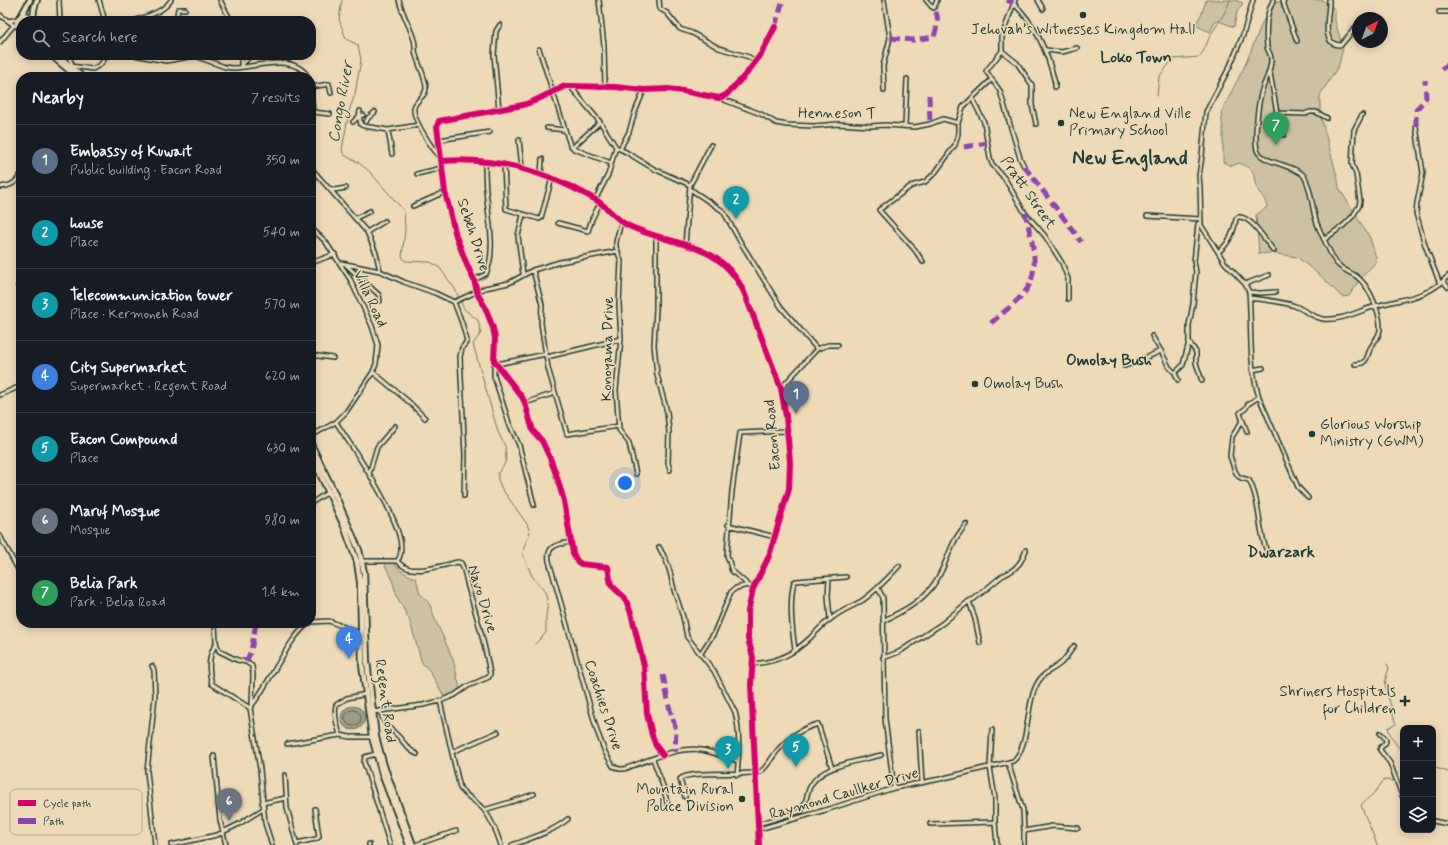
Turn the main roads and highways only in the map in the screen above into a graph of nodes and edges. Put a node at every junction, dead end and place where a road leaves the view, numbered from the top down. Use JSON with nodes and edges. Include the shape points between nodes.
{"nodes":[{"id":1,"x":30,"y":0,"type":"edge"},
{"id":2,"x":37,"y":0,"type":"edge"},
{"id":3,"x":20,"y":16,"type":"edge"},
{"id":4,"x":34,"y":16,"type":"edge"},
{"id":5,"x":57,"y":60,"type":"edge"},
{"id":6,"x":64,"y":60,"type":"edge"},
{"id":7,"x":71,"y":72,"type":"edge"},
{"id":8,"x":77,"y":72,"type":"edge"},
{"id":9,"x":316,"y":456,"type":"edge"},
{"id":10,"x":316,"y":463,"type":"edge"},
{"id":11,"x":331,"y":491,"type":"junction"},
{"id":12,"x":359,"y":562,"type":"junction"},
{"id":13,"x":371,"y":712,"type":"junction"},
{"id":14,"x":396,"y":805,"type":"junction"},
{"id":15,"x":401,"y":820,"type":"junction"},
{"id":16,"x":409,"y":845,"type":"edge"},
{"id":17,"x":414,"y":845,"type":"edge"}],
"edges":[{"from":1,"to":3,"type":"main road"},
{"from":2,"to":4,"type":"main road"},
{"from":5,"to":7,"type":"main road"},
{"from":6,"to":8,"type":"main road"},
{"from":9,"to":11,"type":"main road","name":"Regent Road"},
{"from":10,"to":11,"type":"main road","name":"Regent Road"},
{"from":11,"to":12,"type":"main road","name":"Regent Road","via":[[349,526]]},
{"from":12,"to":13,"type":"main road","name":"Regent Road","via":[[364,582],[366,661]]},
{"from":12,"to":13,"type":"main road","name":"Regent Road","via":[[362,665]]},
{"from":13,"to":14,"type":"main road","name":"Regent Road","via":[[379,751]]},
{"from":13,"to":14,"type":"main road","name":"Regent Road","via":[[376,754]]},
{"from":14,"to":15,"type":"main road","name":"Regent Road"},
{"from":15,"to":16,"type":"main road","name":"Regent Road"},
{"from":15,"to":17,"type":"main road","name":"Regent Road"}]}
